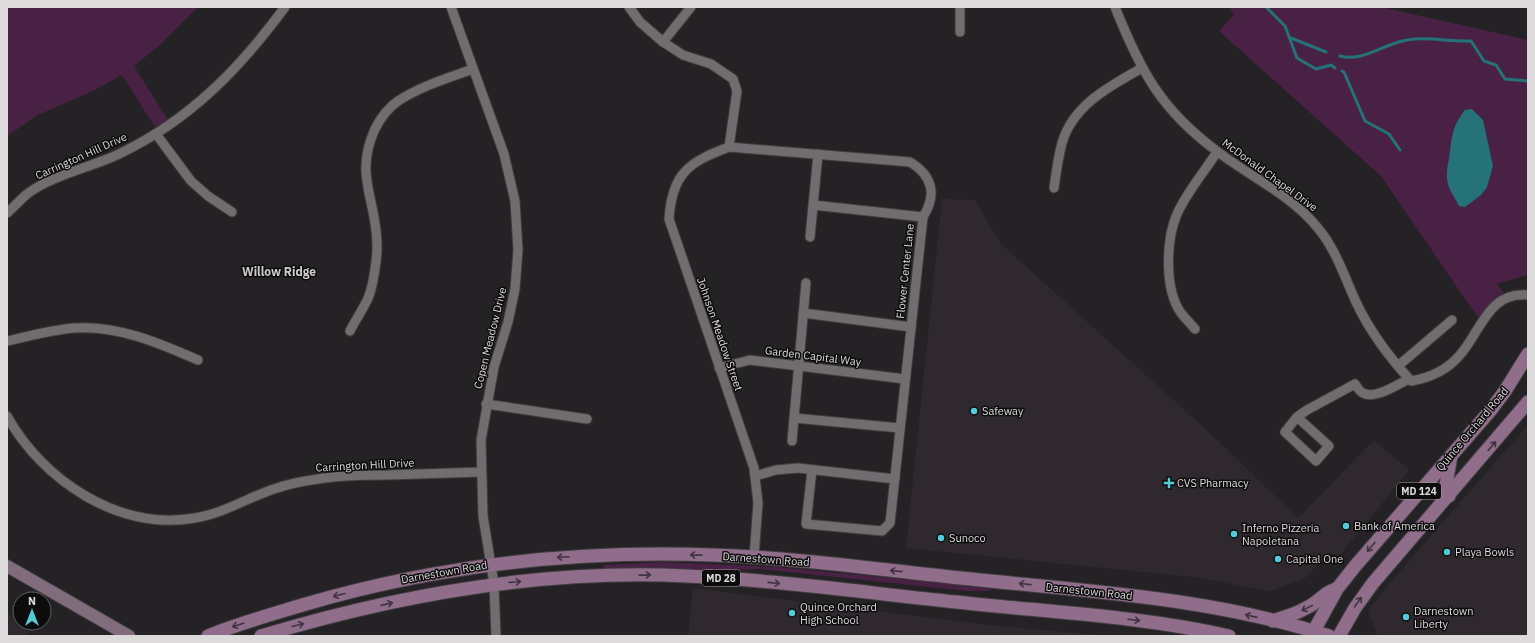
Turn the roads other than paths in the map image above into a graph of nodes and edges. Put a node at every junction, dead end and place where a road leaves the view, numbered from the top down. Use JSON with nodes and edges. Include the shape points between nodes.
{"nodes":[{"id":1,"x":285,"y":7,"type":"edge"},
{"id":2,"x":451,"y":7,"type":"edge"},
{"id":3,"x":629,"y":7,"type":"edge"},
{"id":4,"x":691,"y":7,"type":"edge"},
{"id":5,"x":960,"y":7,"type":"edge"},
{"id":6,"x":1114,"y":7,"type":"edge"},
{"id":7,"x":960,"y":32,"type":"dead end"},
{"id":8,"x":663,"y":42,"type":"junction"},
{"id":9,"x":1142,"y":68,"type":"junction"},
{"id":10,"x":473,"y":69,"type":"junction"},
{"id":11,"x":156,"y":134,"type":"junction"},
{"id":12,"x":729,"y":147,"type":"junction"},
{"id":13,"x":1218,"y":152,"type":"junction"},
{"id":14,"x":818,"y":154,"type":"junction"},
{"id":15,"x":1054,"y":188,"type":"dead end"},
{"id":16,"x":813,"y":205,"type":"junction"},
{"id":17,"x":232,"y":212,"type":"dead end"},
{"id":18,"x":7,"y":213,"type":"edge"},
{"id":19,"x":923,"y":217,"type":"junction"},
{"id":20,"x":810,"y":237,"type":"dead end"},
{"id":21,"x":806,"y":283,"type":"dead end"},
{"id":22,"x":1528,"y":295,"type":"edge"},
{"id":23,"x":803,"y":313,"type":"junction"},
{"id":24,"x":1452,"y":320,"type":"dead end"},
{"id":25,"x":911,"y":327,"type":"junction"},
{"id":26,"x":1195,"y":329,"type":"dead end"},
{"id":27,"x":350,"y":331,"type":"dead end"},
{"id":28,"x":7,"y":341,"type":"edge"},
{"id":29,"x":1528,"y":354,"type":"edge"},
{"id":30,"x":198,"y":360,"type":"dead end"},
{"id":31,"x":798,"y":366,"type":"junction"},
{"id":32,"x":1398,"y":366,"type":"junction"},
{"id":33,"x":719,"y":368,"type":"junction"},
{"id":34,"x":905,"y":378,"type":"junction"},
{"id":35,"x":1409,"y":379,"type":"junction"},
{"id":36,"x":1528,"y":402,"type":"edge"},
{"id":37,"x":486,"y":404,"type":"junction"},
{"id":38,"x":7,"y":416,"type":"edge"},
{"id":39,"x":1297,"y":417,"type":"junction"},
{"id":40,"x":794,"y":418,"type":"junction"},
{"id":41,"x":587,"y":419,"type":"dead end"},
{"id":42,"x":900,"y":428,"type":"junction"},
{"id":43,"x":792,"y":441,"type":"dead end"},
{"id":44,"x":1451,"y":456,"type":"junction"},
{"id":45,"x":812,"y":470,"type":"junction"},
{"id":46,"x":481,"y":472,"type":"junction"},
{"id":47,"x":756,"y":476,"type":"junction"},
{"id":48,"x":895,"y":479,"type":"junction"},
{"id":49,"x":1449,"y":496,"type":"junction"},
{"id":50,"x":754,"y":557,"type":"junction"},
{"id":51,"x":491,"y":564,"type":"junction"},
{"id":52,"x":7,"y":566,"type":"edge"},
{"id":53,"x":494,"y":584,"type":"junction"},
{"id":54,"x":1337,"y":589,"type":"junction"},
{"id":55,"x":1273,"y":621,"type":"junction"},
{"id":56,"x":1217,"y":634,"type":"edge"},
{"id":57,"x":1313,"y":634,"type":"edge"},
{"id":58,"x":129,"y":636,"type":"edge"},
{"id":59,"x":208,"y":636,"type":"edge"},
{"id":60,"x":261,"y":636,"type":"edge"},
{"id":61,"x":496,"y":636,"type":"edge"},
{"id":62,"x":1229,"y":636,"type":"edge"},
{"id":63,"x":1329,"y":636,"type":"edge"},
{"id":64,"x":1339,"y":636,"type":"edge"}],
"edges":[{"from":1,"to":11,"type":"street","name":"Carrington Hill Drive","via":[[235,69],[206,97]]},
{"from":2,"to":10,"type":"street","name":"Copen Meadow Drive"},
{"from":3,"to":8,"type":"street","via":[[640,22]]},
{"from":4,"to":8,"type":"street"},
{"from":5,"to":7,"type":"street"},
{"from":6,"to":9,"type":"street","name":"McDonald Chapel Drive","via":[[1130,47]]},
{"from":8,"to":12,"type":"street","via":[[683,55],[711,64],[732,79],[737,91]]},
{"from":9,"to":13,"type":"street","name":"McDonald Chapel Drive","via":[[1154,89],[1175,116]]},
{"from":9,"to":15,"type":"street","via":[[1102,90],[1073,120],[1062,141]]},
{"from":10,"to":27,"type":"street","via":[[416,90],[396,102],[380,119],[368,145],[365,168],[366,183],[377,227],[377,250],[369,295]]},
{"from":10,"to":37,"type":"street","name":"Copen Meadow Drive","via":[[504,154],[515,201],[518,250],[515,289]]},
{"from":11,"to":17,"type":"street","via":[[191,181]]},
{"from":11,"to":18,"type":"street","name":"Carrington Hill Drive","via":[[121,153],[54,180],[28,194]]},
{"from":12,"to":14,"type":"street","name":"Flower Center Lane"},
{"from":12,"to":33,"type":"street","name":"Johnson Meadow Street","via":[[704,156],[690,165],[674,191],[669,219]]},
{"from":13,"to":26,"type":"street","via":[[1186,197],[1172,227],[1170,241],[1169,270],[1172,293],[1180,312]]},
{"from":13,"to":32,"type":"street","name":"McDonald Chapel Drive","via":[[1289,201],[1318,227],[1343,270],[1371,332]]},
{"from":14,"to":16,"type":"street"},
{"from":14,"to":19,"type":"street","name":"Flower Center Lane","via":[[910,162],[926,176],[930,185],[930,206]]},
{"from":16,"to":19,"type":"street"},
{"from":16,"to":20,"type":"street"},
{"from":19,"to":25,"type":"street","name":"Flower Center Lane"},
{"from":21,"to":23,"type":"street"},
{"from":22,"to":35,"type":"street","via":[[1507,297],[1495,305],[1459,357],[1440,372],[1425,379]]},
{"from":23,"to":25,"type":"street"},
{"from":23,"to":31,"type":"street"},
{"from":24,"to":32,"type":"street"},
{"from":25,"to":34,"type":"street","name":"Flower Center Lane"},
{"from":28,"to":30,"type":"street","via":[[49,331],[97,329],[144,338]]},
{"from":29,"to":44,"type":"main road","name":"Quince Orchard Road","number":"MD 124","via":[[1501,396]]},
{"from":31,"to":33,"type":"street","name":"Garden Capital Way","via":[[750,360]]},
{"from":31,"to":34,"type":"street","name":"Garden Capital Way"},
{"from":31,"to":40,"type":"street"},
{"from":32,"to":35,"type":"street","name":"McDonald Chapel Drive"},
{"from":33,"to":47,"type":"street","name":"Johnson Meadow Street"},
{"from":34,"to":42,"type":"street","name":"Flower Center Lane"},
{"from":35,"to":39,"type":"street","via":[[1388,390],[1370,395],[1362,393],[1354,384]]},
{"from":49,"to":36,"type":"main road","number":"MD 124","one_way":true},
{"from":37,"to":41,"type":"street"},
{"from":37,"to":46,"type":"street","name":"Copen Meadow Drive","via":[[481,440]]},
{"from":38,"to":46,"type":"street","name":"Carrington Hill Drive","via":[[34,453],[57,476],[81,494],[121,513],[164,521],[214,513],[275,489],[318,479]]},
{"from":39,"to":39,"type":"street","via":[[1285,432],[1316,461],[1329,446]]},
{"from":40,"to":42,"type":"street"},
{"from":40,"to":43,"type":"street"},
{"from":42,"to":48,"type":"street","name":"Flower Center Lane"},
{"from":44,"to":49,"type":"main road","via":[[1446,485]]},
{"from":44,"to":54,"type":"main road","name":"Quince Orchard Road","number":"MD 124","one_way":true},
{"from":45,"to":47,"type":"street","via":[[788,468]]},
{"from":45,"to":48,"type":"street"},
{"from":45,"to":48,"type":"street","via":[[806,524],[882,531],[890,523]]},
{"from":46,"to":51,"type":"street","name":"Copen Meadow Drive","via":[[483,516]]},
{"from":47,"to":50,"type":"street","name":"Johnson Meadow Street","via":[[758,503]]},
{"from":64,"to":49,"type":"main road","number":"MD 124","one_way":true,"via":[[1373,583]]},
{"from":50,"to":51,"type":"main road","name":"Darnestown Road","number":"MD 28","one_way":true,"via":[[636,554]]},
{"from":55,"to":50,"type":"main road","name":"Darnestown Road","number":"MD 28","one_way":true,"via":[[1143,596]]},
{"from":51,"to":53,"type":"street","name":"Copen Meadow Drive"},
{"from":51,"to":59,"type":"main road","name":"Darnestown Road","number":"MD 28","one_way":true,"via":[[431,573],[370,587],[269,615]]},
{"from":52,"to":58,"type":"street"},
{"from":53,"to":56,"type":"main road","name":"Darnestown Road","number":"MD 28","one_way":true,"via":[[626,575],[712,577],[1095,616]]},
{"from":60,"to":53,"type":"main road","name":"Darnestown Road","number":"MD 28","one_way":true,"via":[[356,611]]},
{"from":53,"to":61,"type":"street","name":"Copen Meadow Drive"},
{"from":54,"to":55,"type":"main road","one_way":true,"via":[[1326,592],[1306,609]]},
{"from":54,"to":57,"type":"main road","name":"Quince Orchard Road","number":"MD 124"},
{"from":55,"to":57,"type":"main road","name":"Darnestown Road","number":"MD 28"},
{"from":56,"to":62,"type":"main road","name":"Darnestown Road","number":"MD 28"},
{"from":57,"to":63,"type":"main road","name":"Darnestown Road","number":"MD 28"}]}
